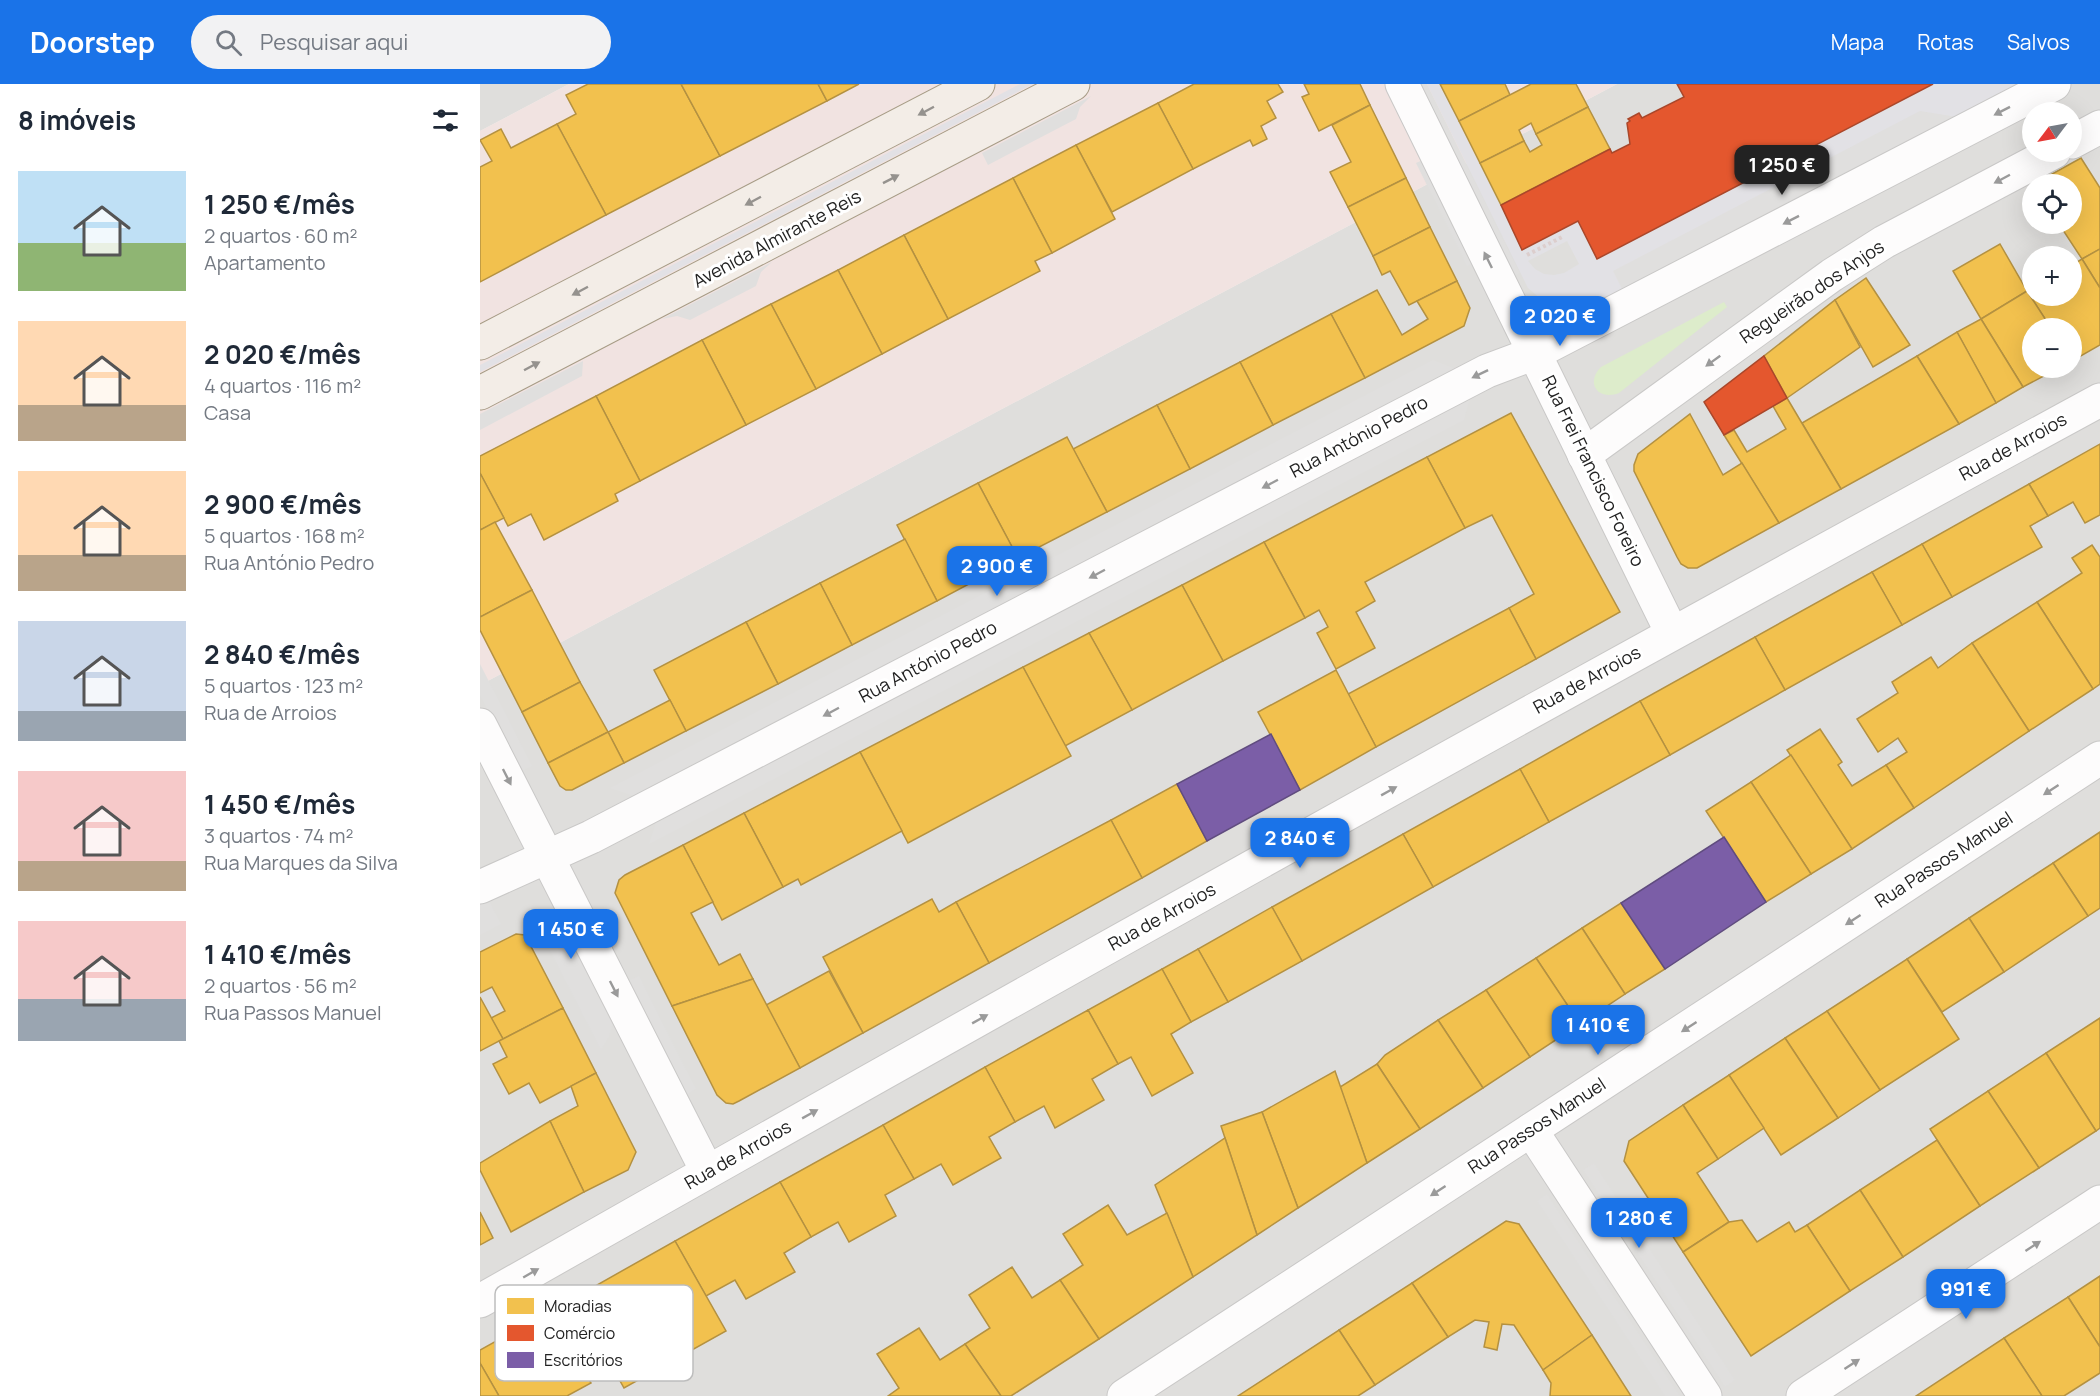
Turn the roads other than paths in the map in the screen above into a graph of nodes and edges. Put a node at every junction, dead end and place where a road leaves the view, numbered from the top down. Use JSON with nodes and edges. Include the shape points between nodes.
{"nodes":[{"id":1,"x":978,"y":84,"type":"edge"},
{"id":2,"x":1074,"y":84,"type":"edge"},
{"id":3,"x":1402,"y":84,"type":"edge"},
{"id":4,"x":2054,"y":84,"type":"edge"},
{"id":5,"x":2100,"y":127,"type":"edge"},
{"id":6,"x":2082,"y":137,"type":"edge"},
{"id":7,"x":2035,"y":162,"type":"edge"},
{"id":8,"x":480,"y":343,"type":"edge"},
{"id":9,"x":1535,"y":353,"type":"junction"},
{"id":10,"x":480,"y":393,"type":"edge"},
{"id":11,"x":2100,"y":400,"type":"edge"},
{"id":12,"x":1584,"y":455,"type":"junction"},
{"id":13,"x":1672,"y":633,"type":"junction"},
{"id":14,"x":480,"y":725,"type":"edge"},
{"id":15,"x":2100,"y":758,"type":"edge"},
{"id":16,"x":547,"y":857,"type":"junction"},
{"id":17,"x":480,"y":887,"type":"edge"},
{"id":18,"x":1531,"y":1130,"type":"junction"},
{"id":19,"x":707,"y":1172,"type":"junction"},
{"id":20,"x":2100,"y":1202,"type":"edge"},
{"id":21,"x":510,"y":1285,"type":"edge"},
{"id":22,"x":495,"y":1293,"type":"edge"},
{"id":23,"x":480,"y":1302,"type":"edge"},
{"id":24,"x":1124,"y":1396,"type":"edge"},
{"id":25,"x":1705,"y":1396,"type":"edge"},
{"id":26,"x":1803,"y":1396,"type":"edge"}],
"edges":[{"from":1,"to":8,"type":"main road","one_way":true},
{"from":10,"to":2,"type":"main road","name":"Avenida Almirante Reis","one_way":true},
{"from":9,"to":3,"type":"street","name":"Rua Frei Francisco Foreiro","one_way":true},
{"from":4,"to":9,"type":"street","name":"Rua António Pedro","one_way":true},
{"from":5,"to":6,"type":"street"},
{"from":7,"to":12,"type":"street","name":"Regueirão dos Anjos","one_way":true,"via":[[1884,242],[1832,275]]},
{"from":9,"to":12,"type":"street","name":"Rua Frei Francisco Foreiro"},
{"from":9,"to":16,"type":"street","name":"Rua António Pedro","one_way":true,"via":[[1487,371]]},
{"from":11,"to":13,"type":"street","name":"Rua de Arroios"},
{"from":12,"to":13,"type":"street","name":"Rua Frei Francisco Foreiro"},
{"from":19,"to":13,"type":"street","name":"Rua de Arroios","one_way":true},
{"from":14,"to":16,"type":"street","one_way":true},
{"from":15,"to":18,"type":"street","name":"Rua Passos Manuel","one_way":true},
{"from":16,"to":17,"type":"street","name":"Rua António Pedro"},
{"from":16,"to":19,"type":"street","one_way":true},
{"from":18,"to":24,"type":"street","name":"Rua Passos Manuel","one_way":true},
{"from":18,"to":25,"type":"street"},
{"from":21,"to":19,"type":"street","name":"Rua de Arroios","one_way":true},
{"from":26,"to":20,"type":"street","one_way":true},
{"from":23,"to":22,"type":"street","name":"Rua de Arroios","one_way":true}]}
